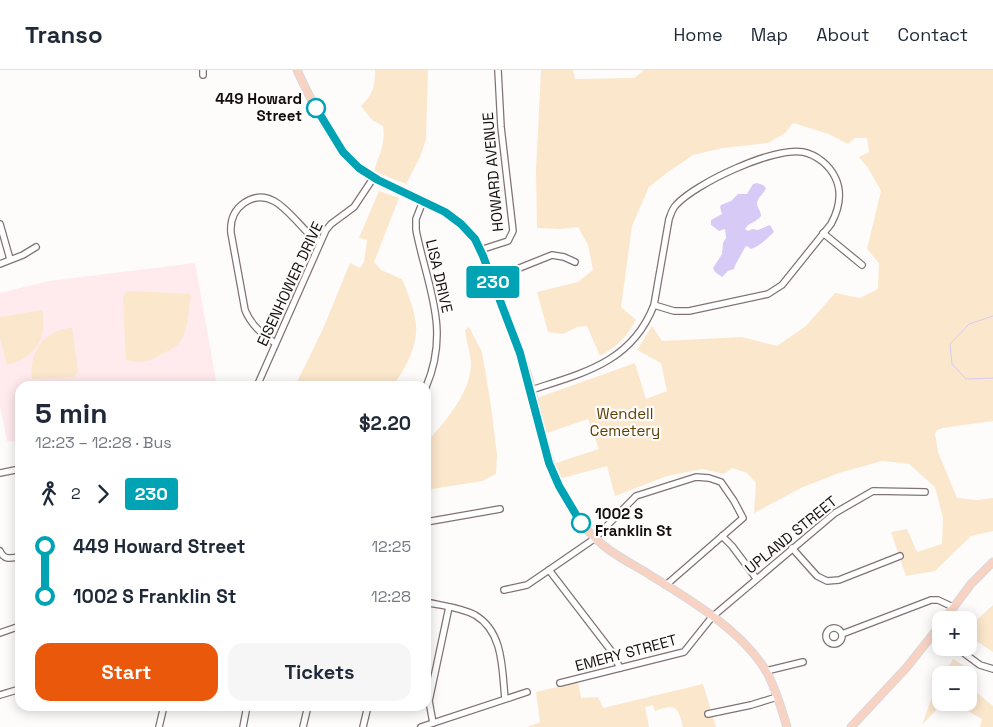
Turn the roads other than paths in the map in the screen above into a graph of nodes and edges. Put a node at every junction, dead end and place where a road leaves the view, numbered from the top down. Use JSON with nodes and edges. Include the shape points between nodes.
{"nodes":[{"id":1,"x":297,"y":70,"type":"edge"},
{"id":2,"x":498,"y":70,"type":"edge"},
{"id":3,"x":374,"y":178,"type":"junction"},
{"id":4,"x":423,"y":201,"type":"junction"},
{"id":5,"x":0,"y":224,"type":"edge"},
{"id":6,"x":823,"y":233,"type":"junction"},
{"id":7,"x":320,"y":242,"type":"junction"},
{"id":8,"x":36,"y":247,"type":"dead end"},
{"id":9,"x":480,"y":250,"type":"junction"},
{"id":10,"x":10,"y":259,"type":"junction"},
{"id":11,"x":575,"y":262,"type":"dead end"},
{"id":12,"x":0,"y":264,"type":"edge"},
{"id":13,"x":862,"y":265,"type":"dead end"},
{"id":14,"x":492,"y":279,"type":"junction"},
{"id":15,"x":654,"y":305,"type":"junction"},
{"id":16,"x":275,"y":344,"type":"junction"},
{"id":17,"x":259,"y":381,"type":"edge"},
{"id":18,"x":428,"y":381,"type":"edge"},
{"id":19,"x":531,"y":390,"type":"junction"},
{"id":20,"x":15,"y":470,"type":"edge"},
{"id":21,"x":0,"y":473,"type":"edge"},
{"id":22,"x":925,"y":492,"type":"dead end"},
{"id":23,"x":500,"y":509,"type":"dead end"},
{"id":24,"x":431,"y":521,"type":"edge"},
{"id":25,"x":722,"y":536,"type":"junction"},
{"id":26,"x":594,"y":538,"type":"junction"},
{"id":27,"x":792,"y":548,"type":"junction"},
{"id":28,"x":0,"y":551,"type":"edge"},
{"id":29,"x":900,"y":556,"type":"dead end"},
{"id":30,"x":15,"y":557,"type":"edge"},
{"id":31,"x":993,"y":562,"type":"edge"},
{"id":32,"x":549,"y":570,"type":"junction"},
{"id":33,"x":756,"y":578,"type":"junction"},
{"id":34,"x":666,"y":585,"type":"junction"},
{"id":35,"x":504,"y":590,"type":"dead end"},
{"id":36,"x":431,"y":603,"type":"edge"},
{"id":37,"x":449,"y":607,"type":"junction"},
{"id":38,"x":953,"y":607,"type":"junction"},
{"id":39,"x":950,"y":611,"type":"edge"},
{"id":40,"x":712,"y":617,"type":"junction"},
{"id":41,"x":15,"y":628,"type":"edge"},
{"id":42,"x":0,"y":633,"type":"edge"},
{"id":43,"x":842,"y":634,"type":"dead end"},
{"id":44,"x":932,"y":640,"type":"edge"},
{"id":45,"x":968,"y":656,"type":"edge"},
{"id":46,"x":803,"y":662,"type":"dead end"},
{"id":47,"x":620,"y":668,"type":"junction"},
{"id":48,"x":993,"y":668,"type":"edge"},
{"id":49,"x":766,"y":671,"type":"junction"},
{"id":50,"x":560,"y":683,"type":"dead end"},
{"id":51,"x":15,"y":690,"type":"edge"},
{"id":52,"x":431,"y":692,"type":"edge"},
{"id":53,"x":527,"y":692,"type":"dead end"},
{"id":54,"x":0,"y":695,"type":"edge"},
{"id":55,"x":777,"y":697,"type":"junction"},
{"id":56,"x":505,"y":699,"type":"junction"},
{"id":57,"x":163,"y":711,"type":"edge"},
{"id":58,"x":247,"y":711,"type":"edge"},
{"id":59,"x":307,"y":711,"type":"edge"},
{"id":60,"x":367,"y":711,"type":"edge"},
{"id":61,"x":431,"y":711,"type":"edge"},
{"id":62,"x":708,"y":714,"type":"dead end"},
{"id":63,"x":433,"y":723,"type":"junction"},
{"id":64,"x":159,"y":727,"type":"edge"},
{"id":65,"x":243,"y":727,"type":"edge"},
{"id":66,"x":303,"y":727,"type":"edge"},
{"id":67,"x":363,"y":727,"type":"edge"},
{"id":68,"x":422,"y":727,"type":"edge"},
{"id":69,"x":787,"y":727,"type":"edge"},
{"id":70,"x":852,"y":727,"type":"edge"}],
"edges":[{"from":1,"to":3,"type":"main road","via":[[343,152]]},
{"from":2,"to":9,"type":"street","name":"HOWARD AVENUE","via":[[513,231],[508,241]]},
{"from":3,"to":4,"type":"main road"},
{"from":3,"to":7,"type":"street","name":"EISENHOWER DRIVE","via":[[354,207],[331,224]]},
{"from":4,"to":9,"type":"main road","via":[[458,222],[475,239]]},
{"from":4,"to":18,"type":"street","name":"LISA DRIVE","via":[[416,219],[416,230],[438,329],[434,365]]},
{"from":5,"to":10,"type":"street"},
{"from":6,"to":13,"type":"street"},
{"from":6,"to":15,"type":"street","via":[[782,285],[768,294],[689,311],[674,311]]},
{"from":6,"to":15,"type":"street","via":[[835,216],[840,198],[836,178],[824,162],[810,154],[795,152],[732,169],[689,194],[671,212]]},
{"from":7,"to":16,"type":"street","name":"EISENHOWER DRIVE"},
{"from":7,"to":16,"type":"street","via":[[271,199],[249,200],[235,212],[230,233],[245,310],[257,330]]},
{"from":8,"to":10,"type":"street"},
{"from":9,"to":14,"type":"main road"},
{"from":10,"to":12,"type":"street"},
{"from":11,"to":14,"type":"street","via":[[552,255]]},
{"from":14,"to":19,"type":"main road"},
{"from":15,"to":19,"type":"street","via":[[641,331],[609,361]]},
{"from":16,"to":17,"type":"street","name":"EISENHOWER DRIVE"},
{"from":19,"to":26,"type":"main road","via":[[554,474],[578,518]]},
{"from":20,"to":21,"type":"street"},
{"from":22,"to":27,"type":"street","name":"UPLAND STREET","via":[[869,492],[831,516]]},
{"from":23,"to":24,"type":"street"},
{"from":25,"to":26,"type":"street","via":[[743,518],[721,482],[696,477],[636,496]]},
{"from":25,"to":33,"type":"street"},
{"from":25,"to":34,"type":"street"},
{"from":26,"to":32,"type":"street"},
{"from":26,"to":34,"type":"main road"},
{"from":27,"to":29,"type":"street","via":[[817,576],[834,581]]},
{"from":27,"to":33,"type":"street","name":"UPLAND STREET"},
{"from":28,"to":30,"type":"street","via":[[5,558]]},
{"from":31,"to":38,"type":"main road"},
{"from":32,"to":35,"type":"street","via":[[527,586]]},
{"from":32,"to":47,"type":"street","via":[[612,652]]},
{"from":33,"to":40,"type":"street","name":"UPLAND STREET"},
{"from":34,"to":40,"type":"main road"},
{"from":36,"to":37,"type":"street"},
{"from":37,"to":52,"type":"street"},
{"from":37,"to":56,"type":"street","via":[[474,615],[490,629],[500,652]]},
{"from":38,"to":39,"type":"main road"},
{"from":38,"to":43,"type":"street","via":[[931,600]]},
{"from":40,"to":47,"type":"street","name":"EMERY STREET","via":[[684,652]]},
{"from":40,"to":49,"type":"main road","via":[[744,644]]},
{"from":41,"to":42,"type":"street"},
{"from":44,"to":70,"type":"main road"},
{"from":45,"to":48,"type":"street","via":[[980,665]]},
{"from":46,"to":49,"type":"street"},
{"from":47,"to":50,"type":"street","name":"EMERY STREET"},
{"from":49,"to":55,"type":"main road"},
{"from":51,"to":54,"type":"street"},
{"from":53,"to":56,"type":"street"},
{"from":55,"to":62,"type":"street"},
{"from":55,"to":69,"type":"main road"},
{"from":56,"to":63,"type":"street"},
{"from":57,"to":64,"type":"street"},
{"from":58,"to":65,"type":"street"},
{"from":59,"to":66,"type":"street"},
{"from":60,"to":67,"type":"street"},
{"from":61,"to":63,"type":"street"},
{"from":63,"to":68,"type":"street"}]}
